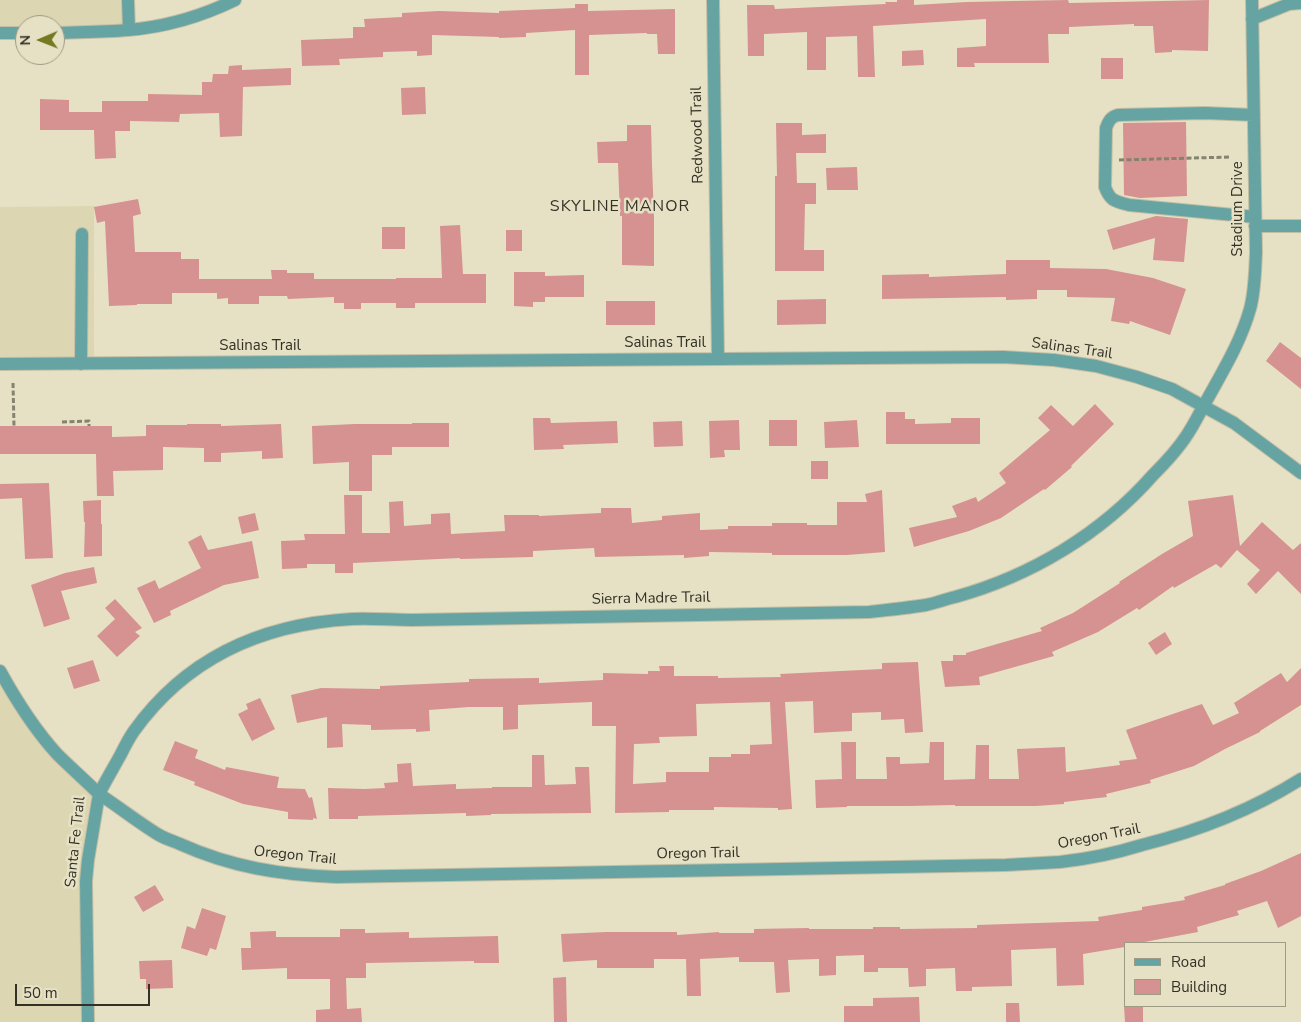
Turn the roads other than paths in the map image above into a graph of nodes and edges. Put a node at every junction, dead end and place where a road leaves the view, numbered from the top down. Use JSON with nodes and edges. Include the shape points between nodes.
{"nodes":[{"id":1,"x":128,"y":0,"type":"edge"},
{"id":2,"x":235,"y":0,"type":"edge"},
{"id":3,"x":712,"y":0,"type":"edge"},
{"id":4,"x":1252,"y":0,"type":"edge"},
{"id":5,"x":1301,"y":3,"type":"edge"},
{"id":6,"x":1252,"y":20,"type":"junction"},
{"id":7,"x":129,"y":30,"type":"junction"},
{"id":8,"x":0,"y":33,"type":"edge"},
{"id":9,"x":15,"y":33,"type":"edge"},
{"id":10,"x":65,"y":33,"type":"edge"},
{"id":11,"x":1254,"y":115,"type":"junction"},
{"id":12,"x":1255,"y":222,"type":"junction"},
{"id":13,"x":1301,"y":226,"type":"edge"},
{"id":14,"x":82,"y":234,"type":"dead end"},
{"id":15,"x":718,"y":359,"type":"junction"},
{"id":16,"x":0,"y":364,"type":"edge"},
{"id":17,"x":81,"y":364,"type":"junction"},
{"id":18,"x":1203,"y":406,"type":"junction"},
{"id":19,"x":1301,"y":472,"type":"edge"},
{"id":20,"x":0,"y":671,"type":"edge"},
{"id":21,"x":1301,"y":779,"type":"edge"},
{"id":22,"x":99,"y":794,"type":"junction"},
{"id":23,"x":88,"y":1022,"type":"edge"}],
"edges":[{"from":1,"to":7,"type":"street"},
{"from":2,"to":7,"type":"street","via":[[200,14]]},
{"from":3,"to":15,"type":"street","name":"Redwood Trail"},
{"from":4,"to":6,"type":"street","name":"Stadium Drive"},
{"from":5,"to":6,"type":"street","via":[[1289,4]]},
{"from":6,"to":11,"type":"street","name":"Stadium Drive"},
{"from":7,"to":10,"type":"street"},
{"from":8,"to":9,"type":"street"},
{"from":11,"to":12,"type":"street","name":"Stadium Drive"},
{"from":11,"to":12,"type":"street","via":[[1112,116],[1106,128],[1105,187],[1116,202]]},
{"from":12,"to":13,"type":"street"},
{"from":12,"to":18,"type":"street","name":"Stadium Drive","via":[[1256,253],[1250,308],[1239,342]]},
{"from":14,"to":17,"type":"street"},
{"from":15,"to":17,"type":"street","name":"Salinas Trail"},
{"from":15,"to":18,"type":"street","name":"Salinas Trail","via":[[1054,360],[1096,366],[1137,377],[1172,389]]},
{"from":16,"to":17,"type":"street","name":"Salinas Trail"},
{"from":18,"to":19,"type":"street","name":"Salinas Trail","via":[[1245,431]]},
{"from":18,"to":22,"type":"street","name":"Sierra Madre Trail","via":[[1186,436],[1166,461],[1111,517],[1052,557],[981,589],[928,604],[869,612],[352,619],[287,628],[225,650],[173,686],[132,732]]},
{"from":20,"to":22,"type":"street","name":"Santa Fe Trail","via":[[26,715],[56,753]]},
{"from":21,"to":22,"type":"street","name":"Oregon Trail","via":[[1234,815],[1176,837],[1061,862],[336,877],[279,874],[222,861],[159,835]]},
{"from":22,"to":23,"type":"street","name":"Santa Fe Trail","via":[[86,881]]}]}
